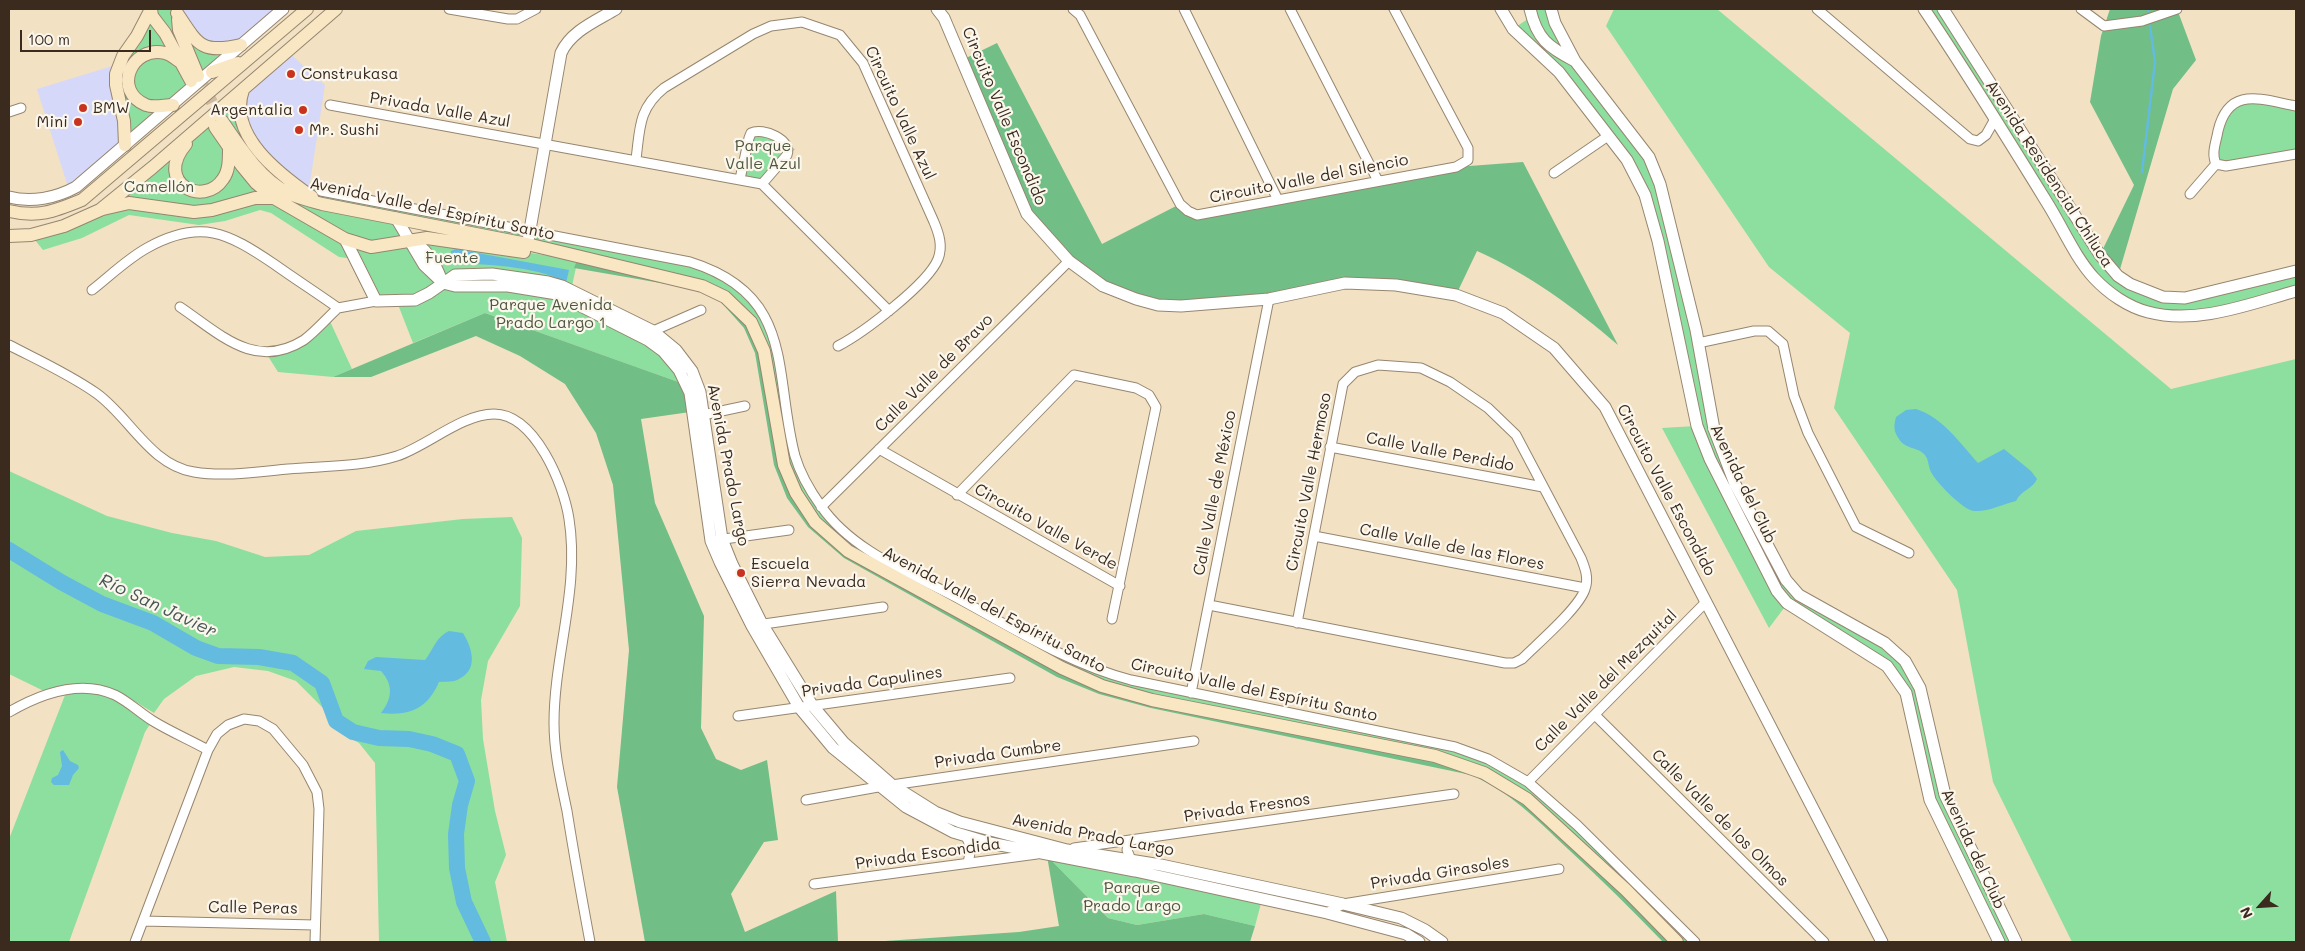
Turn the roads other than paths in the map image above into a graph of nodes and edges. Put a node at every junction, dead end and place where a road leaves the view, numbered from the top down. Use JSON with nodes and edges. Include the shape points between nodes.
{"nodes":[{"id":1,"x":151,"y":9,"type":"edge"},
{"id":2,"x":283,"y":9,"type":"edge"},
{"id":3,"x":307,"y":9,"type":"edge"},
{"id":4,"x":336,"y":9,"type":"edge"},
{"id":5,"x":449,"y":9,"type":"edge"},
{"id":6,"x":536,"y":9,"type":"edge"},
{"id":7,"x":616,"y":9,"type":"edge"},
{"id":8,"x":937,"y":9,"type":"edge"},
{"id":9,"x":1073,"y":9,"type":"edge"},
{"id":10,"x":1184,"y":9,"type":"edge"},
{"id":11,"x":1290,"y":9,"type":"edge"},
{"id":12,"x":1394,"y":9,"type":"edge"},
{"id":13,"x":1501,"y":9,"type":"edge"},
{"id":14,"x":1530,"y":9,"type":"edge"},
{"id":15,"x":1551,"y":9,"type":"edge"},
{"id":16,"x":1817,"y":9,"type":"edge"},
{"id":17,"x":1924,"y":9,"type":"edge"},
{"id":18,"x":1943,"y":9,"type":"edge"},
{"id":19,"x":2081,"y":9,"type":"edge"},
{"id":20,"x":2177,"y":9,"type":"edge"},
{"id":21,"x":177,"y":11,"type":"edge"},
{"id":22,"x":241,"y":45,"type":"junction"},
{"id":23,"x":247,"y":59,"type":"junction"},
{"id":24,"x":1575,"y":60,"type":"junction"},
{"id":25,"x":182,"y":63,"type":"junction"},
{"id":26,"x":212,"y":72,"type":"junction"},
{"id":27,"x":243,"y":90,"type":"junction"},
{"id":28,"x":173,"y":105,"type":"junction"},
{"id":29,"x":330,"y":105,"type":"dead end"},
{"id":30,"x":2296,"y":106,"type":"edge"},
{"id":31,"x":21,"y":108,"type":"dead end"},
{"id":32,"x":9,"y":112,"type":"edge"},
{"id":33,"x":1995,"y":119,"type":"junction"},
{"id":34,"x":201,"y":125,"type":"junction"},
{"id":35,"x":1608,"y":136,"type":"junction"},
{"id":36,"x":545,"y":144,"type":"junction"},
{"id":37,"x":126,"y":145,"type":"junction"},
{"id":38,"x":230,"y":149,"type":"junction"},
{"id":39,"x":2296,"y":154,"type":"edge"},
{"id":40,"x":636,"y":160,"type":"junction"},
{"id":41,"x":2216,"y":164,"type":"junction"},
{"id":42,"x":1554,"y":173,"type":"dead end"},
{"id":43,"x":740,"y":179,"type":"junction"},
{"id":44,"x":1378,"y":181,"type":"junction"},
{"id":45,"x":762,"y":184,"type":"junction"},
{"id":46,"x":321,"y":191,"type":"dead end"},
{"id":47,"x":2190,"y":194,"type":"dead end"},
{"id":48,"x":9,"y":196,"type":"edge"},
{"id":49,"x":274,"y":198,"type":"junction"},
{"id":50,"x":1278,"y":200,"type":"junction"},
{"id":51,"x":322,"y":204,"type":"junction"},
{"id":52,"x":100,"y":210,"type":"junction"},
{"id":53,"x":9,"y":211,"type":"edge"},
{"id":54,"x":396,"y":218,"type":"junction"},
{"id":55,"x":9,"y":236,"type":"edge"},
{"id":56,"x":409,"y":239,"type":"junction"},
{"id":57,"x":529,"y":239,"type":"junction"},
{"id":58,"x":349,"y":241,"type":"junction"},
{"id":59,"x":578,"y":258,"type":"junction"},
{"id":60,"x":1069,"y":261,"type":"junction"},
{"id":61,"x":2296,"y":271,"type":"edge"},
{"id":62,"x":443,"y":283,"type":"junction"},
{"id":63,"x":92,"y":290,"type":"dead end"},
{"id":64,"x":2296,"y":292,"type":"edge"},
{"id":65,"x":1269,"y":299,"type":"junction"},
{"id":66,"x":379,"y":301,"type":"junction"},
{"id":67,"x":180,"y":307,"type":"dead end"},
{"id":68,"x":338,"y":308,"type":"junction"},
{"id":69,"x":701,"y":310,"type":"dead end"},
{"id":70,"x":889,"y":311,"type":"junction"},
{"id":71,"x":633,"y":327,"type":"junction"},
{"id":72,"x":653,"y":331,"type":"junction"},
{"id":73,"x":1698,"y":343,"type":"junction"},
{"id":74,"x":9,"y":345,"type":"edge"},
{"id":75,"x":838,"y":346,"type":"dead end"},
{"id":76,"x":745,"y":406,"type":"dead end"},
{"id":77,"x":699,"y":416,"type":"junction"},
{"id":78,"x":1330,"y":447,"type":"junction"},
{"id":79,"x":879,"y":449,"type":"junction"},
{"id":80,"x":1543,"y":487,"type":"junction"},
{"id":81,"x":958,"y":495,"type":"junction"},
{"id":82,"x":821,"y":506,"type":"junction"},
{"id":83,"x":789,"y":530,"type":"dead end"},
{"id":84,"x":1314,"y":536,"type":"junction"},
{"id":85,"x":717,"y":540,"type":"junction"},
{"id":86,"x":1909,"y":553,"type":"dead end"},
{"id":87,"x":1779,"y":566,"type":"junction"},
{"id":88,"x":1768,"y":572,"type":"junction"},
{"id":89,"x":1120,"y":586,"type":"junction"},
{"id":90,"x":1585,"y":588,"type":"junction"},
{"id":91,"x":1706,"y":602,"type":"junction"},
{"id":92,"x":1209,"y":605,"type":"junction"},
{"id":93,"x":883,"y":607,"type":"dead end"},
{"id":94,"x":1112,"y":619,"type":"dead end"},
{"id":95,"x":1297,"y":623,"type":"junction"},
{"id":96,"x":757,"y":625,"type":"junction"},
{"id":97,"x":1010,"y":678,"type":"dead end"},
{"id":98,"x":1191,"y":693,"type":"junction"},
{"id":99,"x":812,"y":705,"type":"junction"},
{"id":100,"x":799,"y":707,"type":"junction"},
{"id":101,"x":9,"y":712,"type":"edge"},
{"id":102,"x":1595,"y":715,"type":"junction"},
{"id":103,"x":738,"y":716,"type":"dead end"},
{"id":104,"x":1194,"y":740,"type":"dead end"},
{"id":105,"x":208,"y":750,"type":"junction"},
{"id":106,"x":1528,"y":782,"type":"junction"},
{"id":107,"x":892,"y":785,"type":"junction"},
{"id":108,"x":878,"y":787,"type":"junction"},
{"id":109,"x":1454,"y":794,"type":"dead end"},
{"id":110,"x":806,"y":800,"type":"dead end"},
{"id":111,"x":966,"y":836,"type":"junction"},
{"id":112,"x":1129,"y":841,"type":"junction"},
{"id":113,"x":1067,"y":850,"type":"junction"},
{"id":114,"x":1045,"y":853,"type":"junction"},
{"id":115,"x":1132,"y":860,"type":"junction"},
{"id":116,"x":968,"y":863,"type":"junction"},
{"id":117,"x":1559,"y":869,"type":"dead end"},
{"id":118,"x":814,"y":884,"type":"dead end"},
{"id":119,"x":1343,"y":904,"type":"junction"},
{"id":120,"x":1327,"y":912,"type":"junction"},
{"id":121,"x":143,"y":921,"type":"junction"},
{"id":122,"x":315,"y":925,"type":"junction"},
{"id":123,"x":134,"y":942,"type":"edge"},
{"id":124,"x":315,"y":942,"type":"edge"},
{"id":125,"x":590,"y":942,"type":"edge"},
{"id":126,"x":1419,"y":942,"type":"edge"},
{"id":127,"x":1442,"y":942,"type":"edge"},
{"id":128,"x":1677,"y":942,"type":"edge"},
{"id":129,"x":1695,"y":942,"type":"edge"},
{"id":130,"x":1824,"y":942,"type":"edge"},
{"id":131,"x":1882,"y":942,"type":"edge"},
{"id":132,"x":1999,"y":942,"type":"edge"},
{"id":133,"x":2016,"y":942,"type":"edge"}],
"edges":[{"from":1,"to":25,"type":"main road","via":[[152,16]]},
{"from":1,"to":37,"type":"main road","via":[[116,74]]},
{"from":2,"to":22,"type":"street"},
{"from":3,"to":23,"type":"main road"},
{"from":4,"to":27,"type":"main road"},
{"from":5,"to":6,"type":"street","via":[[508,20]]},
{"from":7,"to":36,"type":"street","via":[[566,42],[560,53]]},
{"from":8,"to":60,"type":"street","name":"Circuito Valle Escondido","via":[[944,18],[1027,214]]},
{"from":9,"to":50,"type":"street","name":"Circuito Valle del Silencio","via":[[1080,15],[1180,204],[1197,215]]},
{"from":10,"to":50,"type":"street"},
{"from":11,"to":44,"type":"street"},
{"from":12,"to":44,"type":"street","name":"Circuito Valle del Silencio","via":[[1468,148],[1468,160],[1456,167]]},
{"from":13,"to":35,"type":"street","name":"Avenida del Club","via":[[1513,29],[1559,72]]},
{"from":14,"to":24,"type":"street","name":"Avenida del Club","via":[[1535,28],[1543,41]]},
{"from":15,"to":24,"type":"street"},
{"from":16,"to":33,"type":"street","via":[[1970,139],[1978,141],[1986,136]]},
{"from":17,"to":33,"type":"street","name":"Avenida Residencial Chiluca"},
{"from":18,"to":61,"type":"street","name":"Avenida Residencial Chiluca","via":[[2100,255],[2118,276],[2163,297],[2186,298]]},
{"from":19,"to":20,"type":"street","via":[[2104,26],[2142,21]]},
{"from":21,"to":22,"type":"main road","via":[[196,40],[206,47],[219,50]]},
{"from":21,"to":25,"type":"main road","via":[[179,30],[195,78]]},
{"from":22,"to":26,"type":"street"},
{"from":23,"to":26,"type":"main road"},
{"from":23,"to":53,"type":"main road","via":[[82,200],[52,212],[23,214]]},
{"from":24,"to":73,"type":"street","name":"Avenida del Club","via":[[1649,158],[1665,201]]},
{"from":25,"to":28,"type":"main road","via":[[167,53],[154,52],[139,57],[129,74],[128,84],[133,97],[146,105]]},
{"from":26,"to":28,"type":"street"},
{"from":27,"to":34,"type":"main road"},
{"from":27,"to":51,"type":"main road","via":[[239,109],[251,140],[272,166]]},
{"from":28,"to":37,"type":"street"},
{"from":29,"to":36,"type":"street","name":"Privada Valle Azul"},
{"from":30,"to":41,"type":"street","via":[[2247,97],[2230,105],[2221,121],[2212,156]]},
{"from":31,"to":32,"type":"street"},
{"from":33,"to":64,"type":"street","name":"Avenida Residencial Chiluca","via":[[2084,265],[2108,290],[2126,302],[2146,312],[2185,317]]},
{"from":34,"to":38,"type":"main road","via":[[175,161],[175,173],[181,185],[194,192],[211,190],[223,180]]},
{"from":34,"to":52,"type":"main road"},
{"from":35,"to":42,"type":"street"},
{"from":35,"to":88,"type":"street","name":"Avenida del Club","via":[[1627,160],[1645,195],[1658,241],[1697,426]]},
{"from":36,"to":40,"type":"street"},
{"from":36,"to":57,"type":"street"},
{"from":37,"to":48,"type":"street","via":[[76,187],[56,197]]},
{"from":38,"to":49,"type":"main road","name":"Avenida Valle del Espíritu Santo","via":[[256,183]]},
{"from":38,"to":51,"type":"main road","name":"Avenida Valle del Espíritu Santo","via":[[218,124],[268,179],[288,193]]},
{"from":39,"to":41,"type":"street","via":[[2226,166]]},
{"from":40,"to":43,"type":"street"},
{"from":40,"to":70,"type":"street","name":"Circuito Valle Azul","via":[[645,108],[652,98],[680,78],[771,26],[802,22],[840,35],[863,63],[939,234],[939,258],[933,268]]},
{"from":41,"to":47,"type":"street"},
{"from":43,"to":45,"type":"street"},
{"from":43,"to":45,"type":"street","via":[[751,133],[761,132],[784,141],[789,150]]},
{"from":44,"to":50,"type":"street","name":"Circuito Valle del Silencio"},
{"from":45,"to":70,"type":"street"},
{"from":46,"to":57,"type":"street","name":"Circuito Valle del Espíritu Santo"},
{"from":49,"to":52,"type":"main road","via":[[255,198],[194,212],[129,204]]},
{"from":49,"to":58,"type":"main road","name":"Avenida Valle del Espíritu Santo"},
{"from":51,"to":54,"type":"main road","name":"Avenida Valle del Espíritu Santo"},
{"from":52,"to":55,"type":"main road","via":[[64,226],[31,235]]},
{"from":54,"to":56,"type":"street"},
{"from":54,"to":57,"type":"main road","name":"Avenida Valle del Espíritu Santo"},
{"from":56,"to":58,"type":"main road","name":"Avenida Valle del Espíritu Santo","via":[[370,247]]},
{"from":56,"to":59,"type":"main road","name":"Avenida Valle del Espíritu Santo","via":[[444,239]]},
{"from":56,"to":62,"type":"street","via":[[427,252]]},
{"from":57,"to":59,"type":"main road","name":"Avenida Valle del Espíritu Santo"},
{"from":57,"to":82,"type":"street","name":"Circuito Valle del Espíritu Santo","via":[[690,262],[711,268],[736,284],[759,307],[772,331],[780,360],[795,457]]},
{"from":58,"to":66,"type":"street"},
{"from":59,"to":128,"type":"main road","name":"Avenida Valle del Espíritu Santo","via":[[702,286],[725,298],[752,322],[764,351],[784,465],[816,522],[848,550],[1062,668],[1102,686],[1152,700],[1435,756],[1484,773],[1527,799]]},
{"from":60,"to":65,"type":"street","name":"Circuito Valle Escondido","via":[[1103,286],[1158,305]]},
{"from":60,"to":79,"type":"street","name":"Calle Valle de Bravo"},
{"from":62,"to":66,"type":"street","via":[[430,294],[415,300]]},
{"from":62,"to":71,"type":"street","name":"Avenida Prado Largo","via":[[508,286],[556,294]]},
{"from":63,"to":68,"type":"street","via":[[146,248],[194,232],[214,233],[246,246]]},
{"from":65,"to":91,"type":"street","name":"Circuito Valle Escondido","via":[[1346,283],[1396,285],[1456,295],[1503,313],[1554,348],[1605,407]]},
{"from":65,"to":92,"type":"street","name":"Calle Valle de México"},
{"from":66,"to":68,"type":"street"},
{"from":67,"to":68,"type":"street","via":[[239,347],[266,353],[287,349],[306,338]]},
{"from":69,"to":72,"type":"street"},
{"from":70,"to":75,"type":"street","name":"Circuito Valle Azul","via":[[864,332]]},
{"from":71,"to":72,"type":"street","name":"Avenida Prado Largo"},
{"from":71,"to":77,"type":"street","name":"Avenida Prado Largo","via":[[663,351],[679,370]]},
{"from":72,"to":77,"type":"street","name":"Avenida Prado Largo","via":[[676,350],[692,371],[700,392]]},
{"from":73,"to":86,"type":"street","via":[[1768,331],[1783,344],[1794,396],[1808,433],[1856,527]]},
{"from":73,"to":87,"type":"street","name":"Avenida del Club","via":[[1714,430],[1723,456]]},
{"from":74,"to":125,"type":"street","via":[[99,395],[153,450],[170,463],[191,472],[220,474],[368,463],[398,456],[474,418],[494,414],[514,418],[532,435],[562,488],[569,521],[570,596],[554,726]]},
{"from":76,"to":77,"type":"street"},
{"from":77,"to":85,"type":"street","name":"Avenida Prado Largo"},
{"from":78,"to":80,"type":"street","name":"Calle Valle Perdido"},
{"from":78,"to":80,"type":"street","name":"Circuito Valle Hermoso","via":[[1343,384],[1355,372],[1378,364],[1421,368],[1450,382],[1488,408],[1516,435]]},
{"from":78,"to":84,"type":"street","name":"Circuito Valle Hermoso"},
{"from":79,"to":81,"type":"street","name":"Circuito Valle Verde"},
{"from":79,"to":82,"type":"street","name":"Calle Valle de Bravo"},
{"from":80,"to":90,"type":"street","name":"Circuito Valle Hermoso","via":[[1581,558],[1587,574]]},
{"from":81,"to":89,"type":"street","name":"Circuito Valle Verde"},
{"from":81,"to":89,"type":"street","name":"Circuito Valle Verde","via":[[1074,375],[1136,388],[1149,395],[1156,407]]},
{"from":82,"to":98,"type":"street","name":"Circuito Valle del Espíritu Santo","via":[[840,529],[871,551],[1072,659],[1102,672]]},
{"from":83,"to":85,"type":"street"},
{"from":84,"to":90,"type":"street","name":"Calle Valle de las Flores"},
{"from":84,"to":95,"type":"street","name":"Circuito Valle Hermoso"},
{"from":85,"to":96,"type":"street","name":"Avenida Prado Largo","via":[[720,562]]},
{"from":87,"to":88,"type":"street"},
{"from":87,"to":133,"type":"street","name":"Avenida del Club","via":[[1799,595],[1885,643],[1905,661],[1920,688],[1945,795]]},
{"from":88,"to":132,"type":"street","name":"Avenida del Club","via":[[1787,603],[1887,666],[1906,693],[1930,800]]},
{"from":89,"to":94,"type":"street","name":"Circuito Valle Verde"},
{"from":90,"to":95,"type":"street","via":[[1576,604],[1522,659],[1514,663]]},
{"from":91,"to":102,"type":"street","name":"Calle Valle del Mezquital"},
{"from":91,"to":131,"type":"street","name":"Circuito Valle Escondido"},
{"from":92,"to":95,"type":"street"},
{"from":92,"to":98,"type":"street","name":"Calle Valle de México"},
{"from":93,"to":96,"type":"street"},
{"from":96,"to":99,"type":"street","name":"Avenida Prado Largo"},
{"from":96,"to":100,"type":"street","name":"Avenida Prado Largo"},
{"from":97,"to":99,"type":"street","name":"Privada Capulines"},
{"from":98,"to":106,"type":"street","name":"Circuito Valle del Espíritu Santo","via":[[1455,747],[1488,759]]},
{"from":99,"to":100,"type":"street","name":"Privada Capulines"},
{"from":99,"to":107,"type":"street","name":"Avenida Prado Largo","via":[[844,743]]},
{"from":100,"to":103,"type":"street","name":"Privada Capulines"},
{"from":100,"to":108,"type":"street","name":"Avenida Prado Largo","via":[[833,748]]},
{"from":101,"to":105,"type":"street","via":[[68,689],[96,688],[117,696],[153,721]]},
{"from":102,"to":106,"type":"street","name":"Calle Valle del Mezquital"},
{"from":102,"to":130,"type":"street","name":"Calle Valle de los Olmos"},
{"from":104,"to":107,"type":"street","name":"Privada Cumbre"},
{"from":105,"to":121,"type":"street","name":"Calle Peras"},
{"from":105,"to":122,"type":"street","name":"Calle Peras","via":[[217,734],[228,725],[244,719],[259,721],[273,729],[303,765],[316,792],[319,809]]},
{"from":106,"to":129,"type":"street","name":"Circuito Valle del Espíritu Santo"},
{"from":107,"to":108,"type":"street","name":"Privada Cumbre"},
{"from":107,"to":113,"type":"street","name":"Avenida Prado Largo","via":[[935,812],[960,822]]},
{"from":108,"to":110,"type":"street","name":"Privada Cumbre"},
{"from":108,"to":111,"type":"street","name":"Avenida Prado Largo","via":[[906,807]]},
{"from":109,"to":112,"type":"street","name":"Privada Fresnos"},
{"from":111,"to":114,"type":"street","name":"Avenida Prado Largo"},
{"from":111,"to":116,"type":"street","via":[[971,848]]},
{"from":112,"to":113,"type":"street","name":"Privada Fresnos"},
{"from":112,"to":115,"type":"street","via":[[1127,850]]},
{"from":113,"to":114,"type":"street","name":"Privada Fresnos"},
{"from":113,"to":115,"type":"street","name":"Avenida Prado Largo"},
{"from":114,"to":116,"type":"street","name":"Privada Escondida"},
{"from":114,"to":120,"type":"street","name":"Avenida Prado Largo"},
{"from":115,"to":119,"type":"street","name":"Avenida Prado Largo"},
{"from":116,"to":118,"type":"street","name":"Privada Escondida"},
{"from":117,"to":119,"type":"street","name":"Privada Girasoles"},
{"from":119,"to":120,"type":"street","name":"Privada Girasoles"},
{"from":119,"to":127,"type":"street","name":"Avenida Prado Largo","via":[[1401,918]]},
{"from":120,"to":126,"type":"street","name":"Avenida Prado Largo","via":[[1406,934]]},
{"from":121,"to":122,"type":"street","name":"Calle Peras"},
{"from":121,"to":123,"type":"street"},
{"from":122,"to":124,"type":"street"}]}
